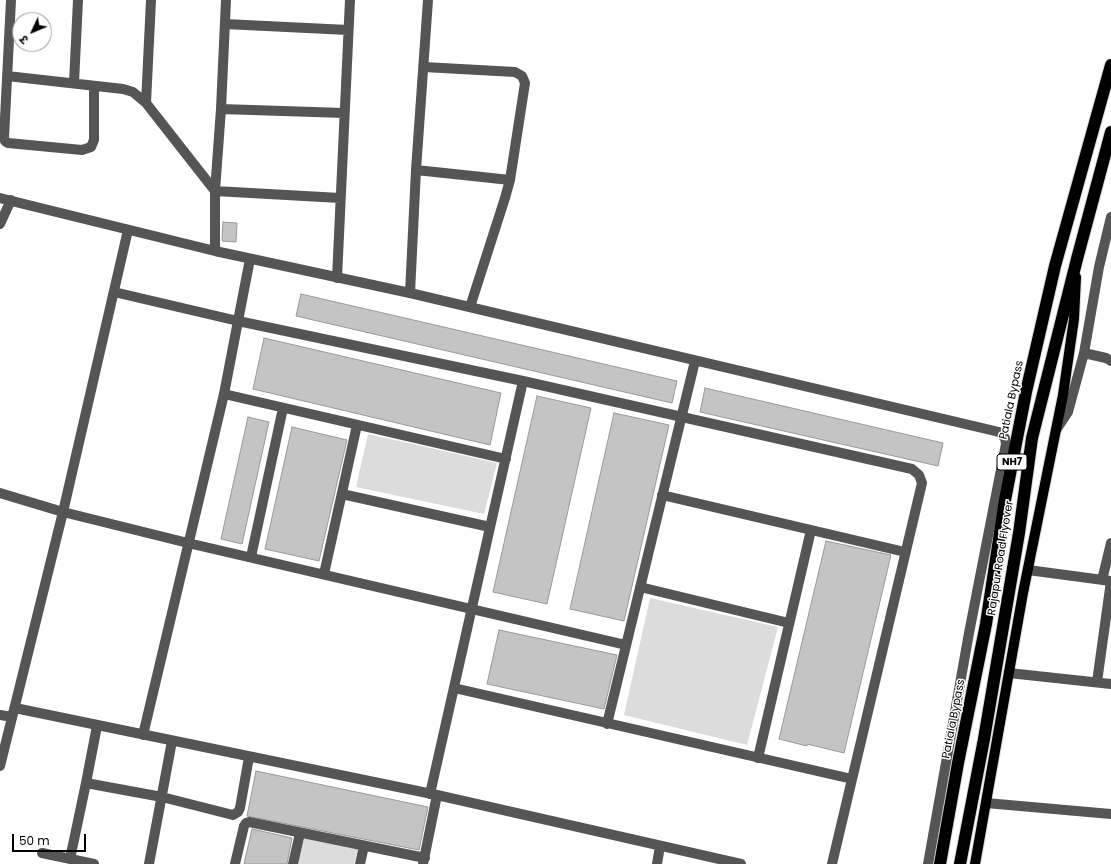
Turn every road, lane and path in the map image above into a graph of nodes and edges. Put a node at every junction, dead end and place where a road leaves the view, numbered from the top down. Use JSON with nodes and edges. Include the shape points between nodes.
{"nodes":[{"id":1,"x":11,"y":0,"type":"edge"},
{"id":2,"x":78,"y":0,"type":"edge"},
{"id":3,"x":151,"y":0,"type":"edge"},
{"id":4,"x":226,"y":0,"type":"edge"},
{"id":5,"x":350,"y":0,"type":"edge"},
{"id":6,"x":428,"y":0,"type":"edge"},
{"id":7,"x":225,"y":24,"type":"junction"},
{"id":8,"x":348,"y":30,"type":"junction"},
{"id":9,"x":1111,"y":65,"type":"edge"},
{"id":10,"x":424,"y":66,"type":"junction"},
{"id":11,"x":7,"y":76,"type":"junction"},
{"id":12,"x":74,"y":83,"type":"junction"},
{"id":13,"x":94,"y":86,"type":"junction"},
{"id":14,"x":146,"y":103,"type":"junction"},
{"id":15,"x":221,"y":109,"type":"junction"},
{"id":16,"x":344,"y":113,"type":"junction"},
{"id":17,"x":1111,"y":132,"type":"edge"},
{"id":18,"x":416,"y":170,"type":"junction"},
{"id":19,"x":510,"y":180,"type":"junction"},
{"id":20,"x":215,"y":190,"type":"junction"},
{"id":21,"x":0,"y":198,"type":"edge"},
{"id":22,"x":340,"y":198,"type":"junction"},
{"id":23,"x":11,"y":200,"type":"junction"},
{"id":24,"x":1111,"y":217,"type":"edge"},
{"id":25,"x":0,"y":224,"type":"edge"},
{"id":26,"x":128,"y":230,"type":"junction"},
{"id":27,"x":215,"y":251,"type":"junction"},
{"id":28,"x":250,"y":259,"type":"junction"},
{"id":29,"x":1077,"y":259,"type":"junction"},
{"id":30,"x":337,"y":278,"type":"junction"},
{"id":31,"x":114,"y":292,"type":"junction"},
{"id":32,"x":410,"y":293,"type":"junction"},
{"id":33,"x":470,"y":307,"type":"junction"},
{"id":34,"x":238,"y":321,"type":"junction"},
{"id":35,"x":1084,"y":353,"type":"junction"},
{"id":36,"x":696,"y":361,"type":"junction"},
{"id":37,"x":1111,"y":361,"type":"edge"},
{"id":38,"x":523,"y":381,"type":"junction"},
{"id":39,"x":224,"y":394,"type":"junction"},
{"id":40,"x":283,"y":408,"type":"junction"},
{"id":41,"x":681,"y":417,"type":"junction"},
{"id":42,"x":357,"y":425,"type":"junction"},
{"id":43,"x":1056,"y":430,"type":"junction"},
{"id":44,"x":506,"y":459,"type":"junction"},
{"id":45,"x":0,"y":493,"type":"edge"},
{"id":46,"x":342,"y":494,"type":"junction"},
{"id":47,"x":662,"y":495,"type":"junction"},
{"id":48,"x":63,"y":512,"type":"junction"},
{"id":49,"x":490,"y":527,"type":"junction"},
{"id":50,"x":811,"y":530,"type":"junction"},
{"id":51,"x":188,"y":543,"type":"junction"},
{"id":52,"x":1111,"y":543,"type":"edge"},
{"id":53,"x":905,"y":552,"type":"junction"},
{"id":54,"x":251,"y":557,"type":"junction"},
{"id":55,"x":1028,"y":570,"type":"junction"},
{"id":56,"x":324,"y":574,"type":"junction"},
{"id":57,"x":1108,"y":581,"type":"edge"},
{"id":58,"x":640,"y":587,"type":"junction"},
{"id":59,"x":472,"y":609,"type":"junction"},
{"id":60,"x":789,"y":623,"type":"junction"},
{"id":61,"x":626,"y":646,"type":"junction"},
{"id":62,"x":1009,"y":673,"type":"junction"},
{"id":63,"x":1097,"y":682,"type":"junction"},
{"id":64,"x":1111,"y":684,"type":"edge"},
{"id":65,"x":454,"y":688,"type":"junction"},
{"id":66,"x":14,"y":713,"type":"junction"},
{"id":67,"x":0,"y":715,"type":"edge"},
{"id":68,"x":608,"y":724,"type":"junction"},
{"id":69,"x":97,"y":726,"type":"junction"},
{"id":70,"x":143,"y":735,"type":"junction"},
{"id":71,"x":172,"y":741,"type":"junction"},
{"id":72,"x":249,"y":757,"type":"junction"},
{"id":73,"x":758,"y":758,"type":"junction"},
{"id":74,"x":0,"y":766,"type":"edge"},
{"id":75,"x":852,"y":780,"type":"junction"},
{"id":76,"x":86,"y":782,"type":"junction"},
{"id":77,"x":434,"y":795,"type":"junction"},
{"id":78,"x":162,"y":797,"type":"junction"},
{"id":79,"x":986,"y":804,"type":"junction"},
{"id":80,"x":1111,"y":814,"type":"edge"},
{"id":81,"x":300,"y":833,"type":"junction"},
{"id":82,"x":364,"y":846,"type":"junction"},
{"id":83,"x":660,"y":846,"type":"junction"},
{"id":84,"x":42,"y":853,"type":"dead end"},
{"id":85,"x":70,"y":859,"type":"junction"},
{"id":86,"x":424,"y":861,"type":"edge"},
{"id":87,"x":94,"y":864,"type":"edge"},
{"id":88,"x":148,"y":864,"type":"edge"},
{"id":89,"x":235,"y":864,"type":"edge"},
{"id":90,"x":293,"y":864,"type":"edge"},
{"id":91,"x":360,"y":864,"type":"edge"},
{"id":92,"x":658,"y":864,"type":"edge"},
{"id":93,"x":741,"y":864,"type":"edge"},
{"id":94,"x":832,"y":864,"type":"edge"},
{"id":95,"x":928,"y":864,"type":"edge"},
{"id":96,"x":940,"y":864,"type":"edge"},
{"id":97,"x":960,"y":864,"type":"edge"},
{"id":98,"x":975,"y":864,"type":"edge"}],
"edges":[{"from":1,"to":11,"type":"street"},
{"from":2,"to":12,"type":"street"},
{"from":3,"to":14,"type":"street"},
{"from":4,"to":7,"type":"street"},
{"from":5,"to":8,"type":"street"},
{"from":6,"to":10,"type":"street"},
{"from":7,"to":8,"type":"street"},
{"from":7,"to":15,"type":"street"},
{"from":8,"to":16,"type":"street"},
{"from":9,"to":96,"type":"highway","name":"Patiala Bypass","number":"NH7","via":[[1055,266],[1026,392],[1005,500],[986,624]]},
{"from":10,"to":18,"type":"street"},
{"from":10,"to":19,"type":"street","via":[[515,72],[522,76],[525,83]]},
{"from":11,"to":12,"type":"street"},
{"from":11,"to":13,"type":"street","via":[[4,138],[8,143],[82,150],[91,147],[94,140]]},
{"from":12,"to":13,"type":"street"},
{"from":13,"to":14,"type":"street","via":[[133,92]]},
{"from":14,"to":20,"type":"street"},
{"from":15,"to":16,"type":"street"},
{"from":15,"to":20,"type":"street"},
{"from":16,"to":22,"type":"street"},
{"from":17,"to":29,"type":"highway","number":"NH7"},
{"from":18,"to":19,"type":"street"},
{"from":18,"to":32,"type":"street"},
{"from":19,"to":33,"type":"street"},
{"from":20,"to":22,"type":"street"},
{"from":20,"to":27,"type":"street"},
{"from":21,"to":23,"type":"street"},
{"from":22,"to":30,"type":"street"},
{"from":23,"to":25,"type":"street"},
{"from":23,"to":26,"type":"street"},
{"from":24,"to":35,"type":"street","via":[[1099,267]]},
{"from":26,"to":27,"type":"street"},
{"from":26,"to":31,"type":"street"},
{"from":27,"to":28,"type":"street"},
{"from":28,"to":30,"type":"street"},
{"from":28,"to":34,"type":"street"},
{"from":29,"to":43,"type":"main road","via":[[1074,319]]},
{"from":29,"to":97,"type":"highway","name":"Rajapur Road Flyover","number":"NH7","via":[[1032,438],[1019,533]]},
{"from":30,"to":32,"type":"street"},
{"from":31,"to":34,"type":"street"},
{"from":31,"to":48,"type":"street"},
{"from":32,"to":33,"type":"street"},
{"from":33,"to":36,"type":"street"},
{"from":34,"to":38,"type":"street"},
{"from":34,"to":39,"type":"street"},
{"from":35,"to":37,"type":"street"},
{"from":35,"to":43,"type":"street","via":[[1068,412]]},
{"from":36,"to":41,"type":"street"},
{"from":36,"to":95,"type":"street","via":[[999,432],[1005,438],[1006,444],[969,632]]},
{"from":38,"to":41,"type":"street"},
{"from":38,"to":44,"type":"street"},
{"from":39,"to":40,"type":"street"},
{"from":39,"to":51,"type":"street"},
{"from":40,"to":42,"type":"street"},
{"from":40,"to":54,"type":"street"},
{"from":41,"to":47,"type":"street"},
{"from":41,"to":53,"type":"street","via":[[912,469],[919,474],[922,483]]},
{"from":42,"to":44,"type":"street"},
{"from":42,"to":46,"type":"street"},
{"from":43,"to":55,"type":"main road"},
{"from":44,"to":49,"type":"street"},
{"from":45,"to":48,"type":"street"},
{"from":46,"to":49,"type":"street"},
{"from":46,"to":56,"type":"street"},
{"from":47,"to":50,"type":"street"},
{"from":47,"to":58,"type":"street"},
{"from":48,"to":51,"type":"street"},
{"from":48,"to":66,"type":"street"},
{"from":49,"to":59,"type":"street"},
{"from":50,"to":53,"type":"street"},
{"from":50,"to":60,"type":"street"},
{"from":51,"to":54,"type":"street"},
{"from":51,"to":70,"type":"street"},
{"from":52,"to":57,"type":"street"},
{"from":53,"to":75,"type":"street"},
{"from":54,"to":56,"type":"street"},
{"from":55,"to":57,"type":"street"},
{"from":55,"to":62,"type":"main road"},
{"from":56,"to":59,"type":"street"},
{"from":57,"to":63,"type":"street"},
{"from":58,"to":60,"type":"street"},
{"from":58,"to":61,"type":"street"},
{"from":59,"to":61,"type":"street"},
{"from":59,"to":65,"type":"street"},
{"from":60,"to":73,"type":"street"},
{"from":61,"to":68,"type":"street"},
{"from":62,"to":63,"type":"street"},
{"from":62,"to":79,"type":"main road"},
{"from":63,"to":64,"type":"street"},
{"from":65,"to":68,"type":"street"},
{"from":65,"to":77,"type":"street"},
{"from":66,"to":67,"type":"street"},
{"from":66,"to":69,"type":"street"},
{"from":66,"to":74,"type":"street"},
{"from":68,"to":73,"type":"street"},
{"from":69,"to":70,"type":"street"},
{"from":69,"to":76,"type":"street"},
{"from":70,"to":71,"type":"street"},
{"from":71,"to":72,"type":"street"},
{"from":71,"to":78,"type":"street"},
{"from":72,"to":77,"type":"street"},
{"from":72,"to":78,"type":"street","via":[[240,808],[233,815]]},
{"from":73,"to":75,"type":"street"},
{"from":75,"to":94,"type":"street"},
{"from":76,"to":78,"type":"street"},
{"from":76,"to":85,"type":"street"},
{"from":77,"to":83,"type":"street"},
{"from":77,"to":86,"type":"street"},
{"from":78,"to":88,"type":"street"},
{"from":79,"to":80,"type":"street"},
{"from":79,"to":98,"type":"main road"},
{"from":81,"to":82,"type":"street"},
{"from":81,"to":89,"type":"street","via":[[246,823]]},
{"from":81,"to":90,"type":"street"},
{"from":82,"to":86,"type":"street"},
{"from":82,"to":91,"type":"street"},
{"from":83,"to":92,"type":"street"},
{"from":83,"to":93,"type":"street"},
{"from":84,"to":85,"type":"street"},
{"from":85,"to":87,"type":"street"}]}
